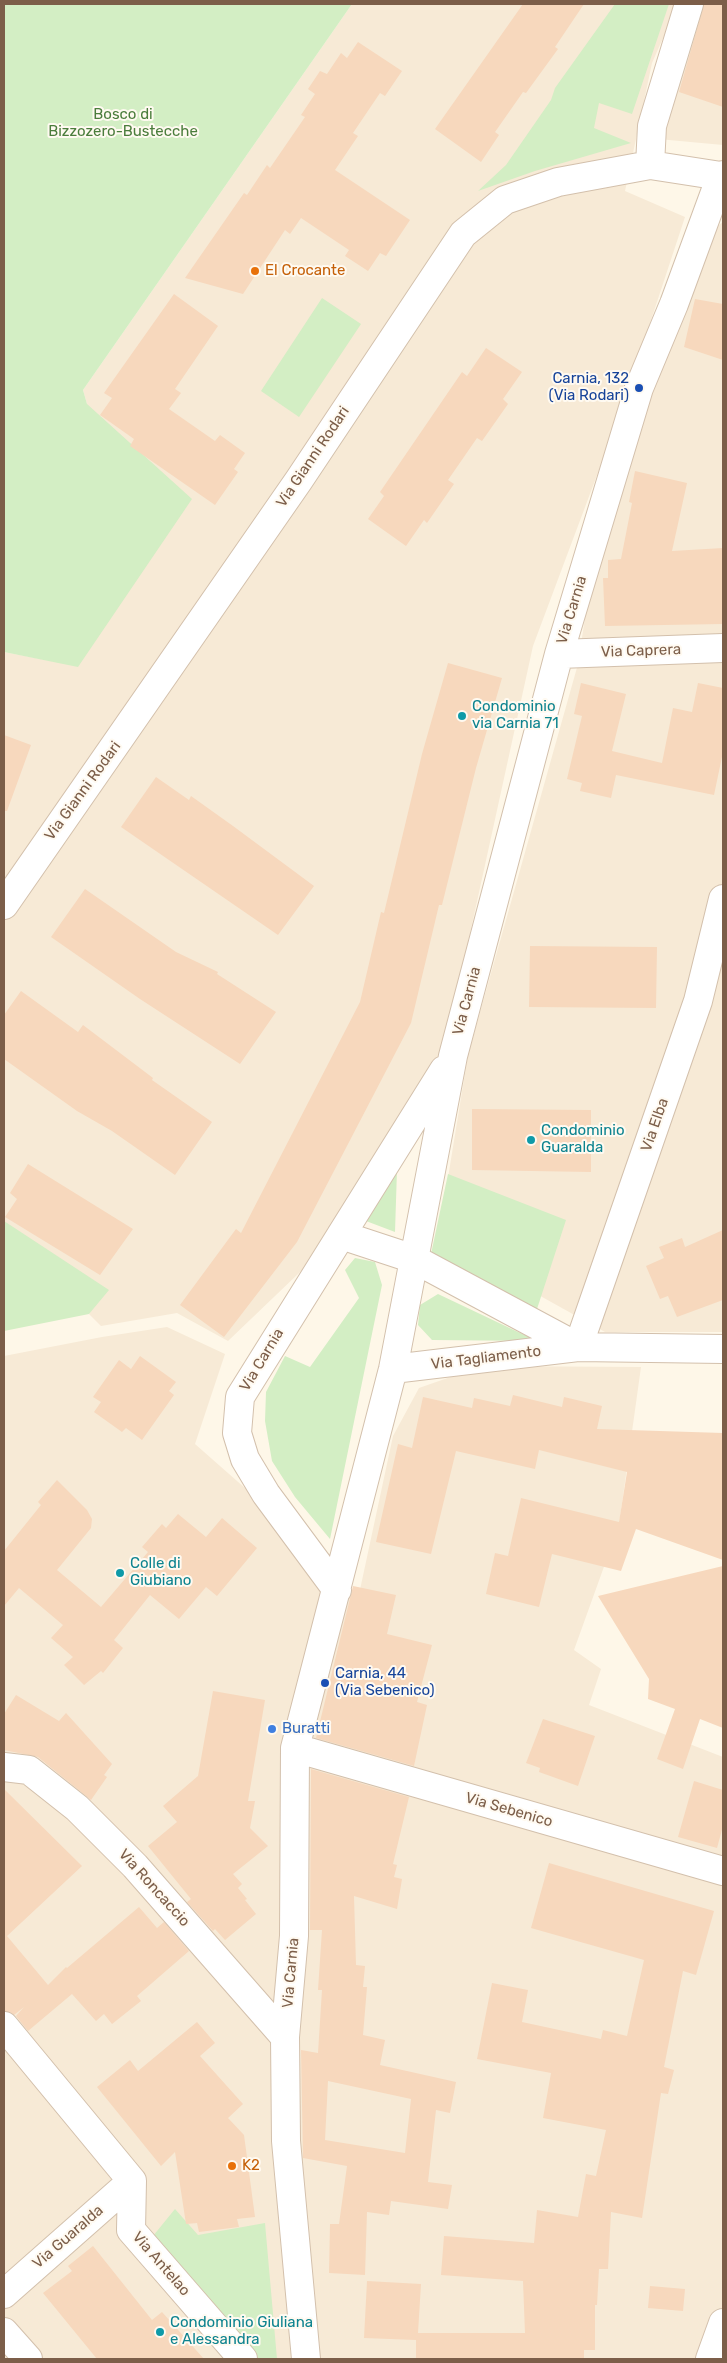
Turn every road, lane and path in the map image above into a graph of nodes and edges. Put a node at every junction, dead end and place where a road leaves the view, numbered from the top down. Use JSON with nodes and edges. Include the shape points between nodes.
{"nodes":[{"id":1,"x":689,"y":4,"type":"edge"},
{"id":2,"x":650,"y":165,"type":"junction"},
{"id":3,"x":722,"y":175,"type":"edge"},
{"id":4,"x":723,"y":648,"type":"edge"},
{"id":5,"x":559,"y":654,"type":"junction"},
{"id":6,"x":723,"y":899,"type":"edge"},
{"id":7,"x":4,"y":905,"type":"edge"},
{"id":8,"x":453,"y":1056,"type":"junction"},
{"id":9,"x":341,"y":1235,"type":"junction"},
{"id":10,"x":414,"y":1259,"type":"junction"},
{"id":11,"x":578,"y":1347,"type":"junction"},
{"id":12,"x":723,"y":1349,"type":"edge"},
{"id":13,"x":393,"y":1369,"type":"junction"},
{"id":14,"x":337,"y":1590,"type":"junction"},
{"id":15,"x":296,"y":1748,"type":"junction"},
{"id":16,"x":4,"y":1767,"type":"edge"},
{"id":17,"x":723,"y":1871,"type":"edge"},
{"id":18,"x":4,"y":2026,"type":"edge"},
{"id":19,"x":285,"y":2037,"type":"junction"},
{"id":20,"x":132,"y":2180,"type":"junction"},
{"id":21,"x":4,"y":2294,"type":"edge"},
{"id":22,"x":723,"y":2323,"type":"edge"},
{"id":23,"x":4,"y":2332,"type":"edge"},
{"id":24,"x":28,"y":2359,"type":"edge"},
{"id":25,"x":243,"y":2359,"type":"edge"},
{"id":26,"x":306,"y":2359,"type":"edge"},
{"id":27,"x":710,"y":2359,"type":"edge"}],
"edges":[{"from":1,"to":2,"type":"street","via":[[652,126]]},
{"from":2,"to":3,"type":"street","name":"Via Gianni Rodari"},
{"from":2,"to":7,"type":"street","name":"Via Gianni Rodari","via":[[558,182],[505,200],[463,234],[299,480]]},
{"from":3,"to":5,"type":"street","name":"Via Carnia","via":[[639,388]]},
{"from":4,"to":5,"type":"street","name":"Via Caprera"},
{"from":5,"to":8,"type":"street","name":"Via Carnia"},
{"from":6,"to":11,"type":"street","name":"Via Elba","via":[[698,1001]]},
{"from":8,"to":9,"type":"street","name":"Via Carnia"},
{"from":8,"to":10,"type":"street","name":"Via Carnia"},
{"from":9,"to":10,"type":"street"},
{"from":9,"to":14,"type":"street","name":"Via Carnia","via":[[259,1363],[240,1397],[237,1412],[237,1433],[245,1459],[266,1494]]},
{"from":10,"to":11,"type":"street","name":"Via Tagliamento"},
{"from":10,"to":13,"type":"street","name":"Via Carnia"},
{"from":11,"to":12,"type":"street","name":"Via Tagliamento"},
{"from":11,"to":13,"type":"street","name":"Via Tagliamento"},
{"from":13,"to":14,"type":"street","name":"Via Carnia"},
{"from":14,"to":15,"type":"street","name":"Via Carnia"},
{"from":15,"to":17,"type":"street","name":"Via Sebenico"},
{"from":15,"to":19,"type":"street","name":"Via Carnia","via":[[294,1936]]},
{"from":16,"to":19,"type":"street","name":"Via Roncaccio","via":[[29,1770],[77,1808],[136,1866]]},
{"from":18,"to":20,"type":"street"},
{"from":19,"to":26,"type":"street","name":"Via Carnia","via":[[286,2152]]},
{"from":20,"to":21,"type":"street","name":"Via Guaralda"},
{"from":20,"to":25,"type":"street","name":"Via Antelao","via":[[131,2230]]},
{"from":22,"to":27,"type":"street"},
{"from":23,"to":24,"type":"street"}]}
